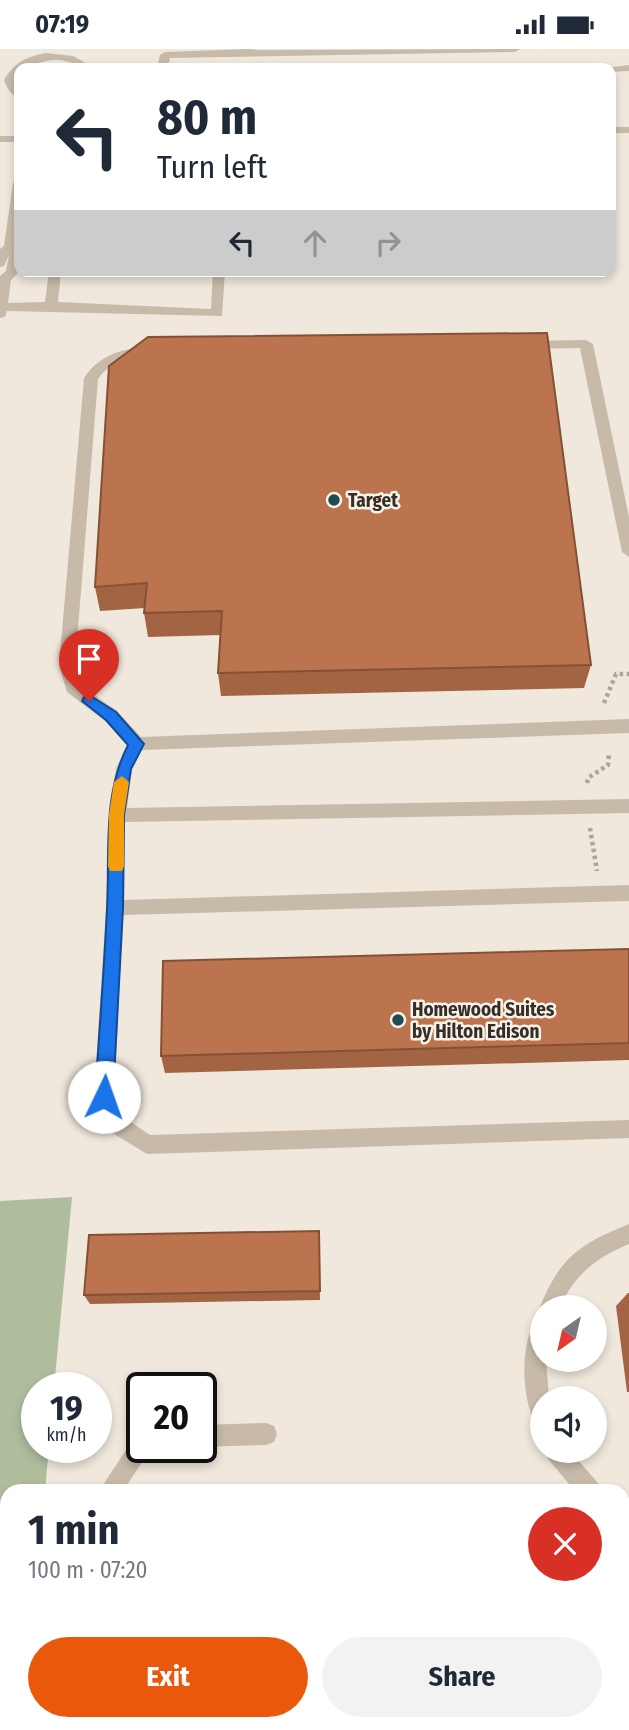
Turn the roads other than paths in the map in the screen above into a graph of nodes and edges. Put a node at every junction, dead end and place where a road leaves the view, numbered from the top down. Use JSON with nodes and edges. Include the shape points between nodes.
{"nodes":[{"id":1,"x":515,"y":49,"type":"edge"},
{"id":2,"x":254,"y":51,"type":"edge"},
{"id":3,"x":26,"y":63,"type":"edge"},
{"id":4,"x":78,"y":63,"type":"edge"},
{"id":5,"x":163,"y":63,"type":"edge"},
{"id":6,"x":14,"y":72,"type":"edge"},
{"id":7,"x":14,"y":89,"type":"edge"},
{"id":8,"x":14,"y":219,"type":"edge"},
{"id":9,"x":10,"y":248,"type":"junction"},
{"id":10,"x":14,"y":253,"type":"edge"},
{"id":11,"x":0,"y":263,"type":"edge"},
{"id":12,"x":14,"y":265,"type":"edge"},
{"id":13,"x":2,"y":275,"type":"edge"},
{"id":14,"x":54,"y":277,"type":"edge"},
{"id":15,"x":219,"y":277,"type":"edge"},
{"id":16,"x":51,"y":306,"type":"junction"},
{"id":17,"x":0,"y":307,"type":"edge"},
{"id":18,"x":0,"y":314,"type":"edge"},
{"id":19,"x":516,"y":345,"type":"edge"},
{"id":20,"x":161,"y":351,"type":"edge"},
{"id":21,"x":629,"y":552,"type":"edge"},
{"id":22,"x":629,"y":726,"type":"edge"},
{"id":23,"x":136,"y":744,"type":"junction"},
{"id":24,"x":629,"y":806,"type":"edge"},
{"id":25,"x":117,"y":815,"type":"junction"},
{"id":26,"x":629,"y":893,"type":"edge"},
{"id":27,"x":115,"y":908,"type":"junction"},
{"id":28,"x":629,"y":1129,"type":"edge"},
{"id":29,"x":629,"y":1234,"type":"edge"},
{"id":30,"x":555,"y":1295,"type":"edge"},
{"id":31,"x":266,"y":1434,"type":"dead end"},
{"id":32,"x":217,"y":1436,"type":"edge"},
{"id":33,"x":130,"y":1463,"type":"edge"},
{"id":34,"x":566,"y":1463,"type":"edge"},
{"id":35,"x":115,"y":1484,"type":"edge"},
{"id":36,"x":584,"y":1484,"type":"edge"}],
"edges":[{"from":1,"to":2,"type":"street"},
{"from":2,"to":5,"type":"street","via":[[164,55]]},
{"from":3,"to":4,"type":"street","via":[[55,56]]},
{"from":6,"to":7,"type":"street","via":[[10,80]]},
{"from":8,"to":9,"type":"street"},
{"from":9,"to":10,"type":"street"},
{"from":9,"to":11,"type":"street"},
{"from":12,"to":13,"type":"street","via":[[12,273]]},
{"from":13,"to":17,"type":"street"},
{"from":14,"to":16,"type":"street"},
{"from":15,"to":16,"type":"street","via":[[217,313]]},
{"from":16,"to":17,"type":"street"},
{"from":17,"to":18,"type":"street"},
{"from":19,"to":21,"type":"street","via":[[586,344]]},
{"from":20,"to":23,"type":"street","via":[[119,355],[97,368],[91,378],[67,666],[73,688],[111,716]]},
{"from":22,"to":23,"type":"street"},
{"from":23,"to":25,"type":"street","via":[[124,768]]},
{"from":24,"to":25,"type":"street"},
{"from":25,"to":27,"type":"street"},
{"from":26,"to":27,"type":"street"},
{"from":27,"to":28,"type":"street","via":[[104,1097],[118,1125],[146,1145]]},
{"from":29,"to":30,"type":"street","via":[[590,1249],[561,1280]]},
{"from":31,"to":32,"type":"street"},
{"from":33,"to":35,"type":"street"},
{"from":34,"to":36,"type":"street"}]}
